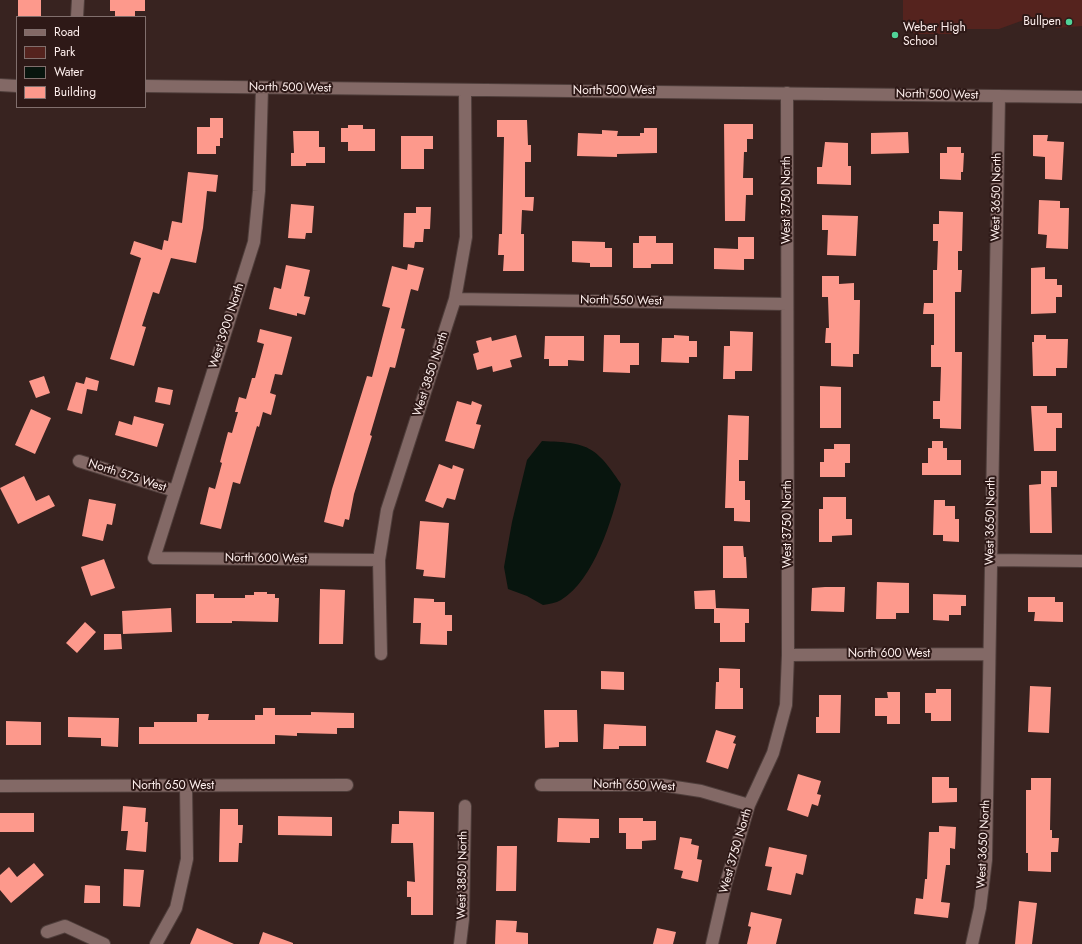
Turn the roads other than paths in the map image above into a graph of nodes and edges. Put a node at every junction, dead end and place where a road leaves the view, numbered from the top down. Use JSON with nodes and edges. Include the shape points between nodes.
{"nodes":[{"id":1,"x":78,"y":0,"type":"edge"},
{"id":2,"x":78,"y":16,"type":"edge"},
{"id":3,"x":0,"y":85,"type":"edge"},
{"id":4,"x":16,"y":86,"type":"edge"},
{"id":5,"x":146,"y":86,"type":"edge"},
{"id":6,"x":262,"y":88,"type":"junction"},
{"id":7,"x":465,"y":90,"type":"junction"},
{"id":8,"x":787,"y":92,"type":"junction"},
{"id":9,"x":999,"y":96,"type":"junction"},
{"id":10,"x":1082,"y":97,"type":"edge"},
{"id":11,"x":455,"y":299,"type":"junction"},
{"id":12,"x":787,"y":304,"type":"junction"},
{"id":13,"x":79,"y":461,"type":"dead end"},
{"id":14,"x":175,"y":492,"type":"junction"},
{"id":15,"x":154,"y":558,"type":"joint"},
{"id":16,"x":379,"y":560,"type":"junction"},
{"id":17,"x":990,"y":560,"type":"junction"},
{"id":18,"x":1082,"y":562,"type":"edge"},
{"id":19,"x":381,"y":654,"type":"dead end"},
{"id":20,"x":989,"y":654,"type":"junction"},
{"id":21,"x":788,"y":655,"type":"junction"},
{"id":22,"x":347,"y":785,"type":"dead end"},
{"id":23,"x":541,"y":785,"type":"dead end"},
{"id":24,"x":0,"y":786,"type":"edge"},
{"id":25,"x":186,"y":786,"type":"junction"},
{"id":26,"x":749,"y":805,"type":"junction"},
{"id":27,"x":465,"y":806,"type":"dead end"},
{"id":28,"x":47,"y":932,"type":"dead end"},
{"id":29,"x":104,"y":944,"type":"edge"},
{"id":30,"x":156,"y":944,"type":"edge"},
{"id":31,"x":460,"y":944,"type":"edge"},
{"id":32,"x":712,"y":944,"type":"edge"},
{"id":33,"x":972,"y":944,"type":"edge"}],
"edges":[{"from":1,"to":2,"type":"street"},
{"from":3,"to":4,"type":"street"},
{"from":5,"to":6,"type":"street","name":"North 500 West"},
{"from":6,"to":7,"type":"street","name":"North 500 West"},
{"from":6,"to":14,"type":"street","name":"West 3900 North","via":[[259,192],[254,242]]},
{"from":7,"to":8,"type":"street","name":"North 500 West"},
{"from":7,"to":11,"type":"street","name":"West 3850 North","via":[[466,237]]},
{"from":8,"to":9,"type":"street","name":"North 500 West"},
{"from":8,"to":12,"type":"street","name":"West 3750 North"},
{"from":9,"to":10,"type":"street","name":"North 500 West"},
{"from":9,"to":17,"type":"street","name":"West 3650 North"},
{"from":11,"to":12,"type":"street","name":"North 550 West"},
{"from":11,"to":16,"type":"street","name":"West 3850 North","via":[[387,510]]},
{"from":12,"to":21,"type":"street","name":"West 3750 North"},
{"from":13,"to":14,"type":"street","name":"North 575 West"},
{"from":14,"to":15,"type":"street","name":"West 3900 North"},
{"from":15,"to":16,"type":"street","name":"North 600 West"},
{"from":16,"to":19,"type":"street","name":"West 3850 North"},
{"from":17,"to":18,"type":"street"},
{"from":17,"to":20,"type":"street","name":"West 3650 North"},
{"from":20,"to":21,"type":"street","name":"North 600 West"},
{"from":20,"to":33,"type":"street","name":"West 3650 North","via":[[986,860]]},
{"from":21,"to":26,"type":"street","name":"West 3750 North","via":[[786,705],[775,746]]},
{"from":22,"to":25,"type":"street","name":"North 650 West"},
{"from":23,"to":26,"type":"street","name":"North 650 West","via":[[662,785],[700,791]]},
{"from":24,"to":25,"type":"street","name":"North 650 West"},
{"from":25,"to":30,"type":"street","via":[[187,859],[176,908]]},
{"from":26,"to":32,"type":"street","name":"West 3750 North","via":[[726,883]]},
{"from":27,"to":31,"type":"street","name":"West 3850 North","via":[[463,919]]},
{"from":28,"to":29,"type":"street","via":[[65,926]]}]}
